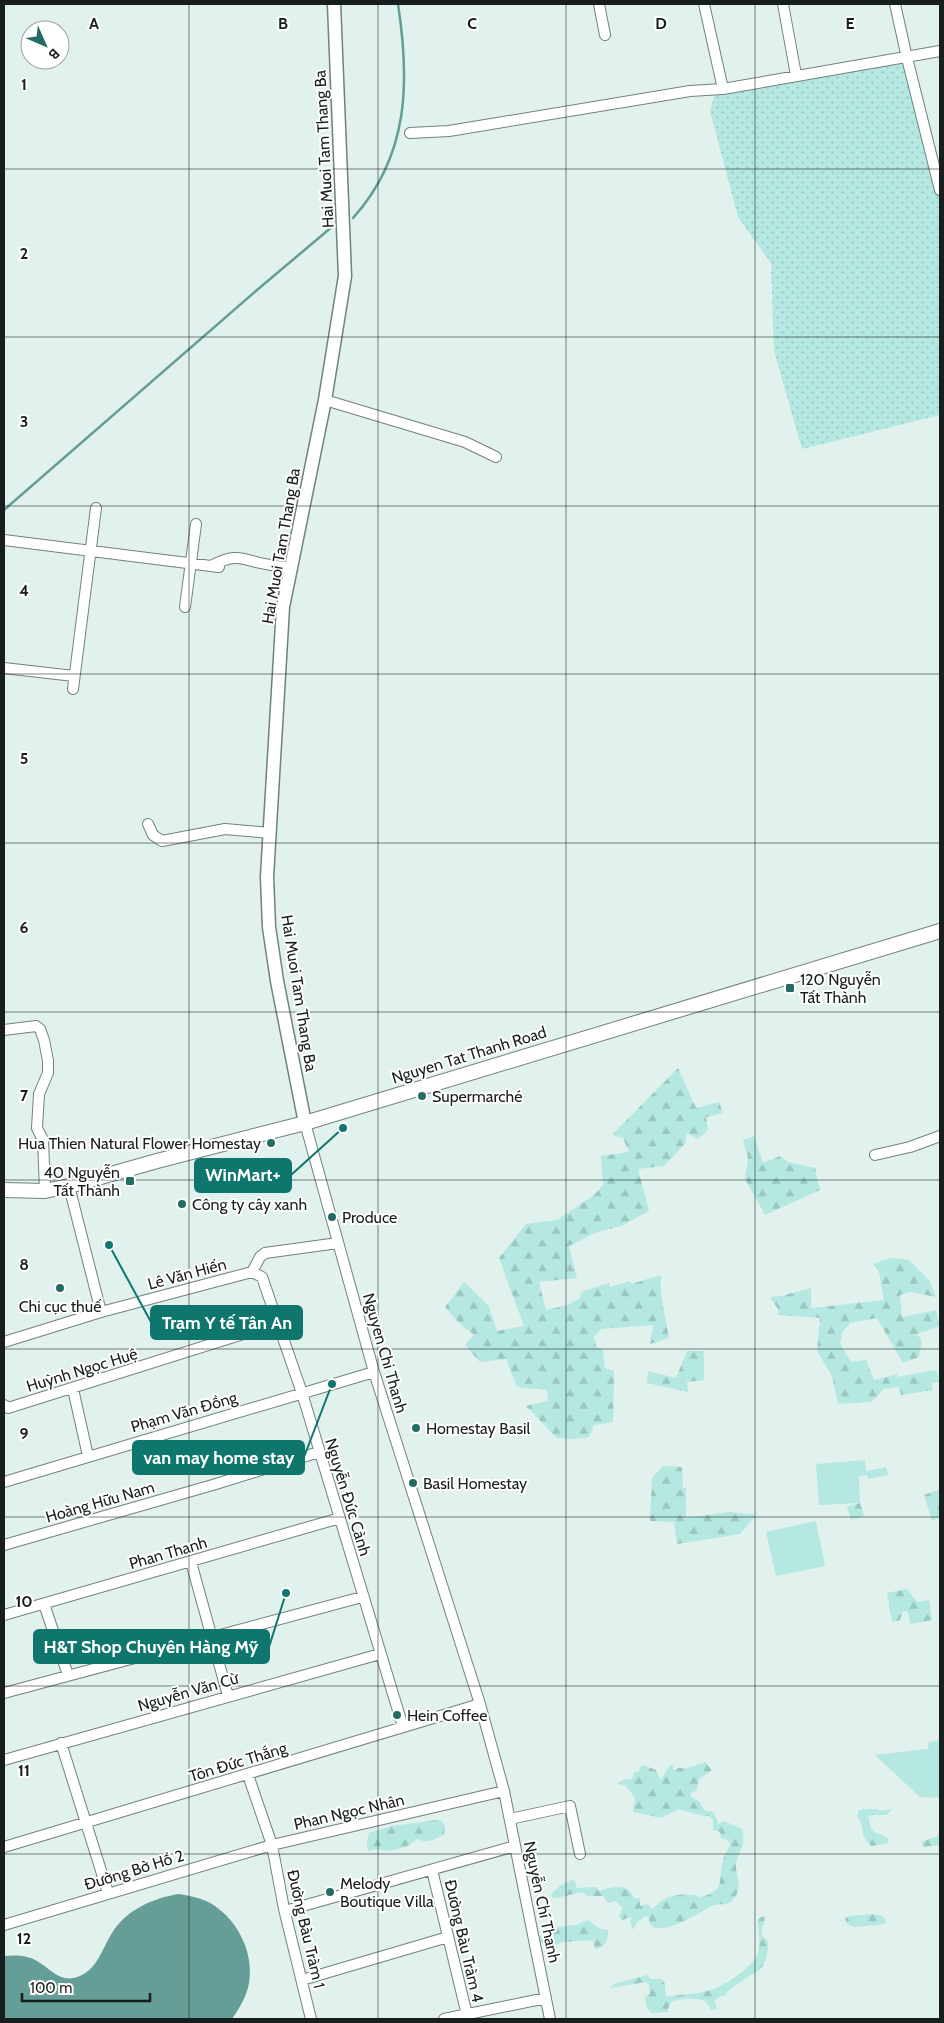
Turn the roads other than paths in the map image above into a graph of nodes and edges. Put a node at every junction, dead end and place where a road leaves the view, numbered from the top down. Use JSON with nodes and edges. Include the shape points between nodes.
{"nodes":[{"id":1,"x":334,"y":4,"type":"edge"},
{"id":2,"x":599,"y":4,"type":"edge"},
{"id":3,"x":704,"y":4,"type":"edge"},
{"id":4,"x":783,"y":4,"type":"edge"},
{"id":5,"x":895,"y":4,"type":"edge"},
{"id":6,"x":605,"y":35,"type":"dead end"},
{"id":7,"x":940,"y":51,"type":"edge"},
{"id":8,"x":906,"y":58,"type":"junction"},
{"id":9,"x":796,"y":76,"type":"junction"},
{"id":10,"x":723,"y":89,"type":"junction"},
{"id":11,"x":410,"y":133,"type":"dead end"},
{"id":12,"x":935,"y":150,"type":"edge"},
{"id":13,"x":940,"y":190,"type":"edge"},
{"id":14,"x":325,"y":400,"type":"junction"},
{"id":15,"x":496,"y":458,"type":"dead end"},
{"id":16,"x":96,"y":508,"type":"dead end"},
{"id":17,"x":196,"y":524,"type":"dead end"},
{"id":18,"x":4,"y":540,"type":"edge"},
{"id":19,"x":90,"y":550,"type":"junction"},
{"id":20,"x":190,"y":563,"type":"junction"},
{"id":21,"x":291,"y":568,"type":"junction"},
{"id":22,"x":185,"y":606,"type":"dead end"},
{"id":23,"x":4,"y":668,"type":"edge"},
{"id":24,"x":74,"y":676,"type":"junction"},
{"id":25,"x":73,"y":689,"type":"dead end"},
{"id":26,"x":148,"y":824,"type":"dead end"},
{"id":27,"x":270,"y":832,"type":"junction"},
{"id":28,"x":940,"y":931,"type":"edge"},
{"id":29,"x":4,"y":1030,"type":"edge"},
{"id":30,"x":305,"y":1123,"type":"junction"},
{"id":31,"x":940,"y":1136,"type":"edge"},
{"id":32,"x":875,"y":1155,"type":"dead end"},
{"id":33,"x":68,"y":1186,"type":"junction"},
{"id":34,"x":4,"y":1190,"type":"edge"},
{"id":35,"x":45,"y":1191,"type":"junction"},
{"id":36,"x":338,"y":1243,"type":"junction"},
{"id":37,"x":252,"y":1272,"type":"junction"},
{"id":38,"x":262,"y":1277,"type":"joint"},
{"id":39,"x":101,"y":1312,"type":"junction"},
{"id":40,"x":278,"y":1323,"type":"junction"},
{"id":41,"x":4,"y":1342,"type":"edge"},
{"id":42,"x":374,"y":1372,"type":"junction"},
{"id":43,"x":73,"y":1389,"type":"junction"},
{"id":44,"x":302,"y":1393,"type":"junction"},
{"id":45,"x":6,"y":1406,"type":"edge"},
{"id":46,"x":319,"y":1452,"type":"junction"},
{"id":47,"x":88,"y":1456,"type":"junction"},
{"id":48,"x":4,"y":1482,"type":"edge"},
{"id":49,"x":340,"y":1518,"type":"junction"},
{"id":50,"x":4,"y":1545,"type":"edge"},
{"id":51,"x":191,"y":1562,"type":"junction"},
{"id":52,"x":362,"y":1597,"type":"junction"},
{"id":53,"x":44,"y":1604,"type":"junction"},
{"id":54,"x":4,"y":1615,"type":"edge"},
{"id":55,"x":212,"y":1637,"type":"junction"},
{"id":56,"x":380,"y":1654,"type":"junction"},
{"id":57,"x":68,"y":1675,"type":"junction"},
{"id":58,"x":4,"y":1692,"type":"edge"},
{"id":59,"x":228,"y":1696,"type":"junction"},
{"id":60,"x":480,"y":1704,"type":"junction"},
{"id":61,"x":403,"y":1727,"type":"junction"},
{"id":62,"x":61,"y":1743,"type":"junction"},
{"id":63,"x":4,"y":1760,"type":"edge"},
{"id":64,"x":248,"y":1775,"type":"junction"},
{"id":65,"x":504,"y":1791,"type":"junction"},
{"id":66,"x":510,"y":1819,"type":"junction"},
{"id":67,"x":85,"y":1822,"type":"junction"},
{"id":68,"x":272,"y":1845,"type":"junction"},
{"id":69,"x":515,"y":1846,"type":"junction"},
{"id":70,"x":4,"y":1847,"type":"edge"},
{"id":71,"x":580,"y":1854,"type":"dead end"},
{"id":72,"x":432,"y":1870,"type":"junction"},
{"id":73,"x":108,"y":1893,"type":"junction"},
{"id":74,"x":285,"y":1912,"type":"junction"},
{"id":75,"x":4,"y":1925,"type":"edge"},
{"id":76,"x":448,"y":1937,"type":"junction"},
{"id":77,"x":302,"y":1980,"type":"junction"},
{"id":78,"x":546,"y":1998,"type":"junction"},
{"id":79,"x":467,"y":2017,"type":"edge"},
{"id":80,"x":311,"y":2019,"type":"edge"},
{"id":81,"x":444,"y":2019,"type":"edge"},
{"id":82,"x":550,"y":2019,"type":"edge"}],
"edges":[{"from":1,"to":14,"type":"street","name":"Hai Muoi Tam Thang Ba","via":[[345,276]]},
{"from":2,"to":6,"type":"street"},
{"from":3,"to":10,"type":"street"},
{"from":4,"to":9,"type":"street"},
{"from":5,"to":8,"type":"street"},
{"from":7,"to":8,"type":"street"},
{"from":8,"to":9,"type":"street"},
{"from":8,"to":12,"type":"street"},
{"from":9,"to":10,"type":"street"},
{"from":10,"to":11,"type":"street","via":[[690,91],[449,131]]},
{"from":12,"to":13,"type":"street"},
{"from":14,"to":15,"type":"street","via":[[464,442]]},
{"from":14,"to":21,"type":"street","name":"Hai Muoi Tam Thang Ba"},
{"from":16,"to":19,"type":"street"},
{"from":17,"to":20,"type":"street"},
{"from":18,"to":19,"type":"street"},
{"from":19,"to":20,"type":"street"},
{"from":19,"to":24,"type":"street"},
{"from":20,"to":21,"type":"street","via":[[215,566],[236,557]]},
{"from":20,"to":22,"type":"street"},
{"from":21,"to":27,"type":"street","name":"Hai Muoi Tam Thang Ba","via":[[284,607]]},
{"from":23,"to":24,"type":"street"},
{"from":24,"to":25,"type":"street"},
{"from":26,"to":27,"type":"street","via":[[162,841],[226,830]]},
{"from":27,"to":30,"type":"street","name":"Hai Muoi Tam Thang Ba","via":[[267,877],[269,927]]},
{"from":28,"to":30,"type":"main road","name":"Nguyen Tat Thanh Road"},
{"from":29,"to":35,"type":"street","via":[[36,1026],[46,1047],[48,1073],[39,1094],[37,1128],[43,1140]]},
{"from":30,"to":33,"type":"main road","name":"Nguyen Tat Thanh Road"},
{"from":30,"to":36,"type":"street","name":"Nguyen Chi Thanh"},
{"from":31,"to":32,"type":"street"},
{"from":33,"to":35,"type":"main road","name":"Nguyen Tat Thanh Road"},
{"from":33,"to":39,"type":"street"},
{"from":34,"to":35,"type":"main road","name":"Nguyen Tat Thanh Road"},
{"from":36,"to":37,"type":"street","via":[[265,1253]]},
{"from":36,"to":42,"type":"street","name":"Nguyen Chi Thanh"},
{"from":37,"to":38,"type":"street","name":"Lê Văn Hiến"},
{"from":37,"to":39,"type":"street","name":"Lê Văn Hiến"},
{"from":38,"to":40,"type":"street","name":"Nguyễn Đức Cảnh"},
{"from":39,"to":41,"type":"street","name":"Lê Văn Hiến"},
{"from":40,"to":43,"type":"street","name":"Huỳnh Ngọc Huệ"},
{"from":40,"to":44,"type":"street","name":"Nguyễn Đức Cảnh"},
{"from":42,"to":44,"type":"street","name":"Phạm Văn Đồng"},
{"from":42,"to":60,"type":"street","name":"Nguyen Chi Thanh"},
{"from":43,"to":45,"type":"street","name":"Huỳnh Ngọc Huệ"},
{"from":43,"to":47,"type":"street"},
{"from":44,"to":46,"type":"street","name":"Nguyễn Đức Cảnh"},
{"from":44,"to":47,"type":"street","name":"Phạm Văn Đồng"},
{"from":46,"to":49,"type":"street","name":"Nguyễn Đức Cảnh"},
{"from":46,"to":50,"type":"street","name":"Hoàng Hữu Nam"},
{"from":47,"to":48,"type":"street","name":"Phạm Văn Đồng"},
{"from":49,"to":51,"type":"street","name":"Phan Thanh"},
{"from":49,"to":52,"type":"street","name":"Nguyễn Đức Cảnh"},
{"from":51,"to":53,"type":"street","name":"Phan Thanh"},
{"from":51,"to":55,"type":"street"},
{"from":52,"to":55,"type":"street"},
{"from":52,"to":56,"type":"street","name":"Nguyễn Đức Cảnh"},
{"from":53,"to":54,"type":"street","name":"Phan Thanh"},
{"from":53,"to":57,"type":"street"},
{"from":55,"to":57,"type":"street"},
{"from":55,"to":59,"type":"street"},
{"from":56,"to":59,"type":"street","name":"Nguyễn Văn Cừ"},
{"from":56,"to":61,"type":"street","name":"Nguyễn Đức Cảnh"},
{"from":57,"to":58,"type":"street"},
{"from":59,"to":62,"type":"street","name":"Nguyễn Văn Cừ"},
{"from":60,"to":61,"type":"street","name":"Tôn Đức Thắng"},
{"from":60,"to":65,"type":"street","name":"Nguyen Chi Thanh"},
{"from":61,"to":64,"type":"street","name":"Tôn Đức Thắng"},
{"from":62,"to":63,"type":"street","name":"Nguyễn Văn Cừ"},
{"from":62,"to":67,"type":"street"},
{"from":64,"to":67,"type":"street","name":"Tôn Đức Thắng"},
{"from":64,"to":68,"type":"street"},
{"from":65,"to":66,"type":"street","name":"Nguyễn Chí Thanh"},
{"from":65,"to":68,"type":"street","name":"Phan Ngọc Nhân"},
{"from":66,"to":69,"type":"street","name":"Nguyễn Chí Thanh"},
{"from":66,"to":71,"type":"street","via":[[570,1806]]},
{"from":67,"to":70,"type":"street","name":"Tôn Đức Thắng"},
{"from":67,"to":73,"type":"street"},
{"from":68,"to":73,"type":"street","name":"Đường Bờ Hồ 2"},
{"from":68,"to":74,"type":"street","name":"Đường Bàu Tràm 1"},
{"from":69,"to":72,"type":"street"},
{"from":69,"to":78,"type":"street","name":"Nguyễn Chí Thanh"},
{"from":72,"to":74,"type":"street"},
{"from":72,"to":76,"type":"street","name":"Đường Bàu Tràm 4"},
{"from":73,"to":75,"type":"street","name":"Đường Bờ Hồ 2"},
{"from":74,"to":77,"type":"street","name":"Đường Bàu Tràm 1"},
{"from":76,"to":77,"type":"street"},
{"from":76,"to":79,"type":"street","name":"Đường Bàu Tràm 4"},
{"from":77,"to":80,"type":"street","name":"Đường Bàu Tràm 1"},
{"from":78,"to":79,"type":"street"},
{"from":78,"to":82,"type":"street","name":"Nguyễn Chí Thanh"},
{"from":79,"to":81,"type":"street"}]}
